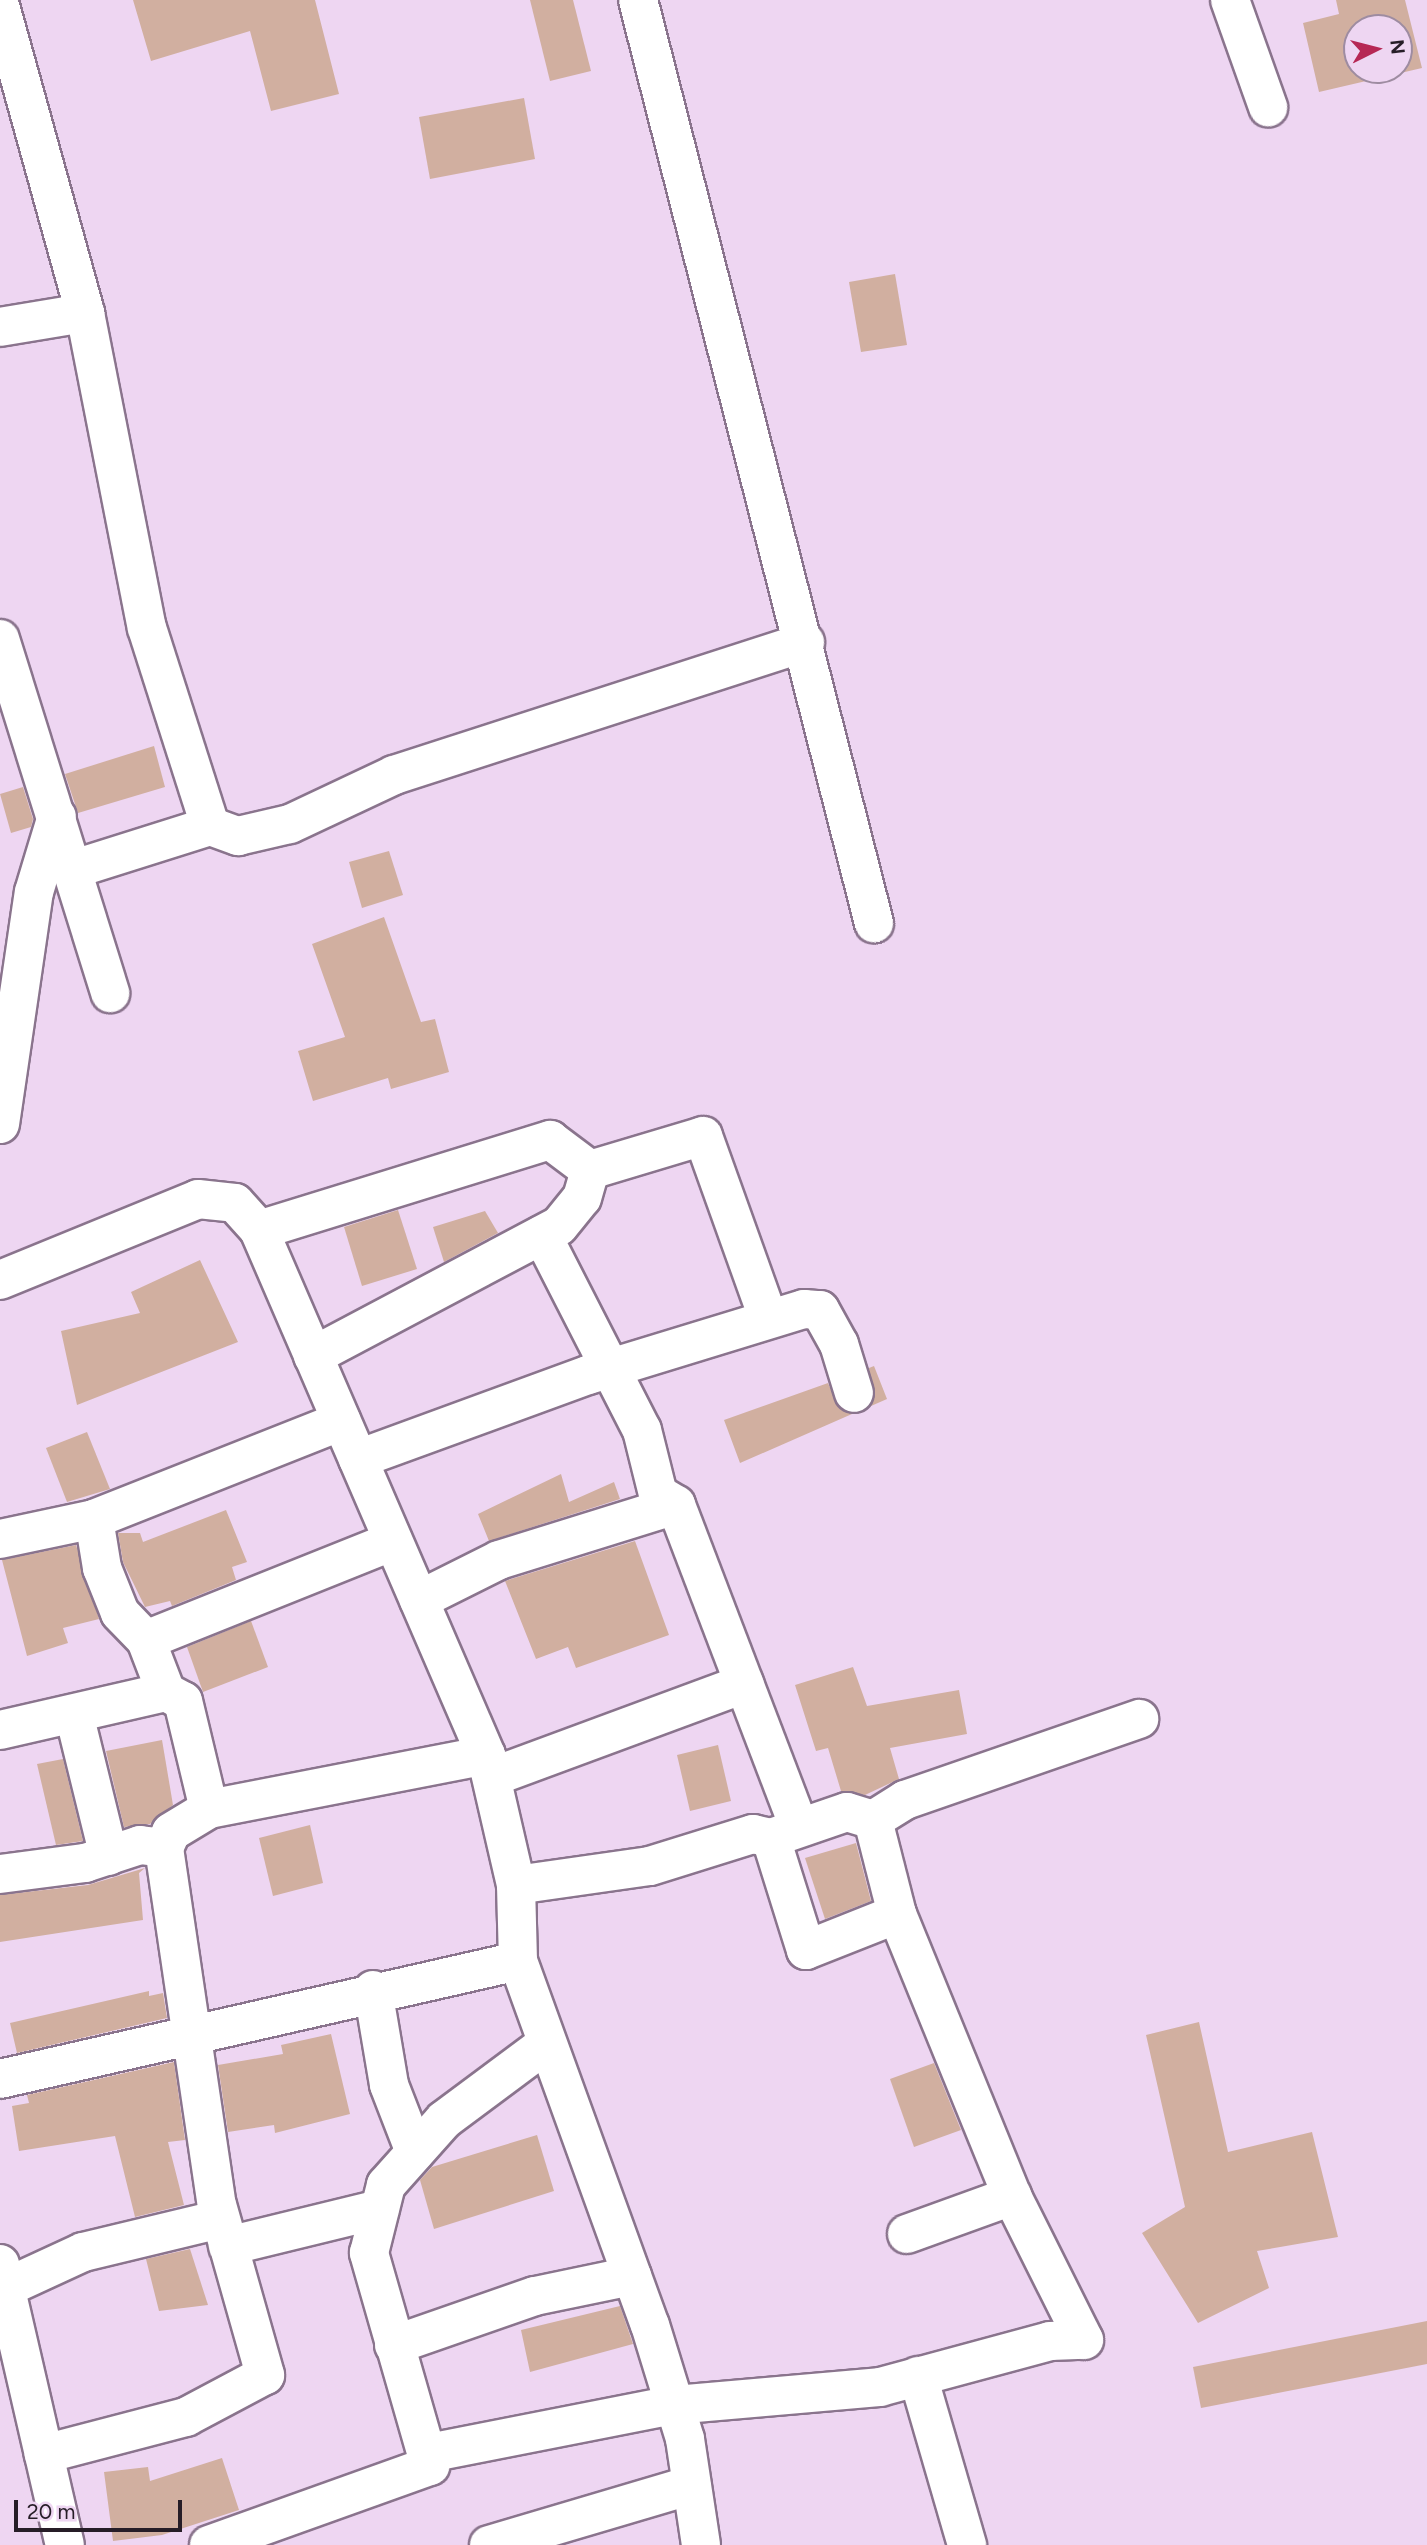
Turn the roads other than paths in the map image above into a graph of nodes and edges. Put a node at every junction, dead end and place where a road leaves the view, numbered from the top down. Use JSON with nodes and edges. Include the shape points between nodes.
{"nodes":[{"id":1,"x":639,"y":0,"type":"edge"},
{"id":2,"x":1230,"y":0,"type":"edge"},
{"id":3,"x":0,"y":6,"type":"edge"},
{"id":4,"x":1268,"y":107,"type":"dead end"},
{"id":5,"x":85,"y":313,"type":"junction"},
{"id":6,"x":0,"y":327,"type":"edge"},
{"id":7,"x":0,"y":639,"type":"edge"},
{"id":8,"x":805,"y":642,"type":"junction"},
{"id":9,"x":57,"y":816,"type":"junction"},
{"id":10,"x":210,"y":826,"type":"junction"},
{"id":11,"x":74,"y":869,"type":"junction"},
{"id":12,"x":873,"y":923,"type":"dead end"},
{"id":13,"x":110,"y":993,"type":"dead end"},
{"id":14,"x":0,"y":1124,"type":"edge"},
{"id":15,"x":590,"y":1170,"type":"junction"},
{"id":16,"x":259,"y":1230,"type":"junction"},
{"id":17,"x":542,"y":1235,"type":"junction"},
{"id":18,"x":0,"y":1280,"type":"edge"},
{"id":19,"x":768,"y":1318,"type":"junction"},
{"id":20,"x":313,"y":1356,"type":"junction"},
{"id":21,"x":609,"y":1372,"type":"junction"},
{"id":22,"x":854,"y":1393,"type":"dead end"},
{"id":23,"x":341,"y":1421,"type":"junction"},
{"id":24,"x":358,"y":1459,"type":"junction"},
{"id":25,"x":676,"y":1505,"type":"junction"},
{"id":26,"x":94,"y":1519,"type":"junction"},
{"id":27,"x":0,"y":1539,"type":"edge"},
{"id":28,"x":393,"y":1541,"type":"junction"},
{"id":29,"x":419,"y":1600,"type":"junction"},
{"id":30,"x":146,"y":1640,"type":"junction"},
{"id":31,"x":744,"y":1684,"type":"junction"},
{"id":32,"x":166,"y":1692,"type":"junction"},
{"id":33,"x":74,"y":1714,"type":"junction"},
{"id":34,"x":1139,"y":1719,"type":"dead end"},
{"id":35,"x":0,"y":1730,"type":"edge"},
{"id":36,"x":489,"y":1766,"type":"junction"},
{"id":37,"x":209,"y":1809,"type":"junction"},
{"id":38,"x":873,"y":1820,"type":"junction"},
{"id":39,"x":785,"y":1833,"type":"junction"},
{"id":40,"x":164,"y":1848,"type":"junction"},
{"id":41,"x":110,"y":1856,"type":"junction"},
{"id":42,"x":0,"y":1874,"type":"edge"},
{"id":43,"x":516,"y":1885,"type":"junction"},
{"id":44,"x":897,"y":1914,"type":"junction"},
{"id":45,"x":517,"y":1961,"type":"junction"},
{"id":46,"x":373,"y":1990,"type":"junction"},
{"id":47,"x":192,"y":2033,"type":"junction"},
{"id":48,"x":546,"y":2044,"type":"junction"},
{"id":49,"x":0,"y":2079,"type":"edge"},
{"id":50,"x":415,"y":2152,"type":"junction"},
{"id":51,"x":1012,"y":2196,"type":"junction"},
{"id":52,"x":380,"y":2208,"type":"junction"},
{"id":53,"x":224,"y":2232,"type":"junction"},
{"id":54,"x":907,"y":2235,"type":"dead end"},
{"id":55,"x":3,"y":2276,"type":"edge"},
{"id":56,"x":632,"y":2276,"type":"junction"},
{"id":57,"x":394,"y":2346,"type":"junction"},
{"id":58,"x":918,"y":2376,"type":"junction"},
{"id":59,"x":674,"y":2405,"type":"junction"},
{"id":60,"x":429,"y":2453,"type":"junction"},
{"id":61,"x":44,"y":2454,"type":"junction"},
{"id":62,"x":691,"y":2485,"type":"junction"},
{"id":63,"x":65,"y":2545,"type":"edge"},
{"id":64,"x":209,"y":2545,"type":"edge"},
{"id":65,"x":489,"y":2545,"type":"edge"},
{"id":66,"x":701,"y":2545,"type":"edge"},
{"id":67,"x":967,"y":2545,"type":"edge"}],
"edges":[{"from":1,"to":8,"type":"street"},
{"from":2,"to":4,"type":"street"},
{"from":3,"to":5,"type":"street"},
{"from":5,"to":6,"type":"street"},
{"from":5,"to":10,"type":"street","via":[[147,628]]},
{"from":7,"to":9,"type":"street"},
{"from":8,"to":10,"type":"street","via":[[394,775],[290,824],[238,836]]},
{"from":8,"to":12,"type":"street"},
{"from":9,"to":11,"type":"street"},
{"from":9,"to":14,"type":"street","via":[[30,916]]},
{"from":10,"to":11,"type":"street"},
{"from":11,"to":13,"type":"street"},
{"from":15,"to":16,"type":"street","via":[[550,1140]]},
{"from":15,"to":17,"type":"street","via":[[582,1198]]},
{"from":15,"to":19,"type":"street","via":[[703,1136]]},
{"from":16,"to":18,"type":"street","via":[[235,1203],[198,1199]]},
{"from":16,"to":20,"type":"street"},
{"from":17,"to":20,"type":"street"},
{"from":17,"to":21,"type":"street"},
{"from":19,"to":21,"type":"street"},
{"from":19,"to":22,"type":"street","via":[[820,1310],[839,1344]]},
{"from":20,"to":23,"type":"street"},
{"from":21,"to":24,"type":"street","via":[[587,1374]]},
{"from":21,"to":25,"type":"street","via":[[642,1430],[658,1494]]},
{"from":23,"to":24,"type":"street"},
{"from":23,"to":26,"type":"street"},
{"from":24,"to":28,"type":"street"},
{"from":25,"to":29,"type":"street","via":[[499,1560]]},
{"from":25,"to":31,"type":"street"},
{"from":26,"to":27,"type":"street"},
{"from":26,"to":30,"type":"street","via":[[102,1568],[120,1614]]},
{"from":28,"to":29,"type":"street"},
{"from":28,"to":30,"type":"street"},
{"from":29,"to":36,"type":"street"},
{"from":30,"to":32,"type":"street"},
{"from":31,"to":36,"type":"street"},
{"from":31,"to":39,"type":"street"},
{"from":32,"to":33,"type":"street"},
{"from":32,"to":37,"type":"street","via":[[183,1701]]},
{"from":33,"to":35,"type":"street"},
{"from":33,"to":41,"type":"street"},
{"from":34,"to":38,"type":"street","via":[[905,1800]]},
{"from":36,"to":37,"type":"street"},
{"from":36,"to":43,"type":"street"},
{"from":37,"to":40,"type":"street","via":[[171,1832]]},
{"from":38,"to":39,"type":"street","via":[[847,1812]]},
{"from":38,"to":44,"type":"street"},
{"from":39,"to":43,"type":"street","via":[[752,1834],[650,1866]]},
{"from":39,"to":44,"type":"street","via":[[806,1950]]},
{"from":40,"to":41,"type":"street","via":[[140,1845]]},
{"from":40,"to":47,"type":"street"},
{"from":41,"to":42,"type":"street"},
{"from":43,"to":45,"type":"street"},
{"from":44,"to":51,"type":"street"},
{"from":45,"to":46,"type":"street"},
{"from":45,"to":48,"type":"street"},
{"from":46,"to":47,"type":"street"},
{"from":46,"to":50,"type":"street","via":[[388,2085]]},
{"from":47,"to":49,"type":"street"},
{"from":47,"to":53,"type":"street"},
{"from":48,"to":50,"type":"street","via":[[444,2120]]},
{"from":48,"to":56,"type":"street"},
{"from":50,"to":52,"type":"street","via":[[386,2185]]},
{"from":51,"to":54,"type":"street"},
{"from":51,"to":58,"type":"street","via":[[1084,2340],[1050,2341]]},
{"from":52,"to":53,"type":"street"},
{"from":52,"to":57,"type":"street","via":[[369,2253]]},
{"from":53,"to":55,"type":"street","via":[[83,2252]]},
{"from":53,"to":61,"type":"street","via":[[265,2375],[186,2417]]},
{"from":55,"to":61,"type":"street"},
{"from":56,"to":57,"type":"street","via":[[535,2296]]},
{"from":56,"to":59,"type":"street"},
{"from":57,"to":60,"type":"street"},
{"from":58,"to":59,"type":"street","via":[[880,2387]]},
{"from":58,"to":67,"type":"street"},
{"from":59,"to":60,"type":"street"},
{"from":59,"to":62,"type":"street"},
{"from":60,"to":64,"type":"street","via":[[430,2466]]},
{"from":61,"to":63,"type":"street"},
{"from":62,"to":65,"type":"street"},
{"from":62,"to":66,"type":"street"}]}
